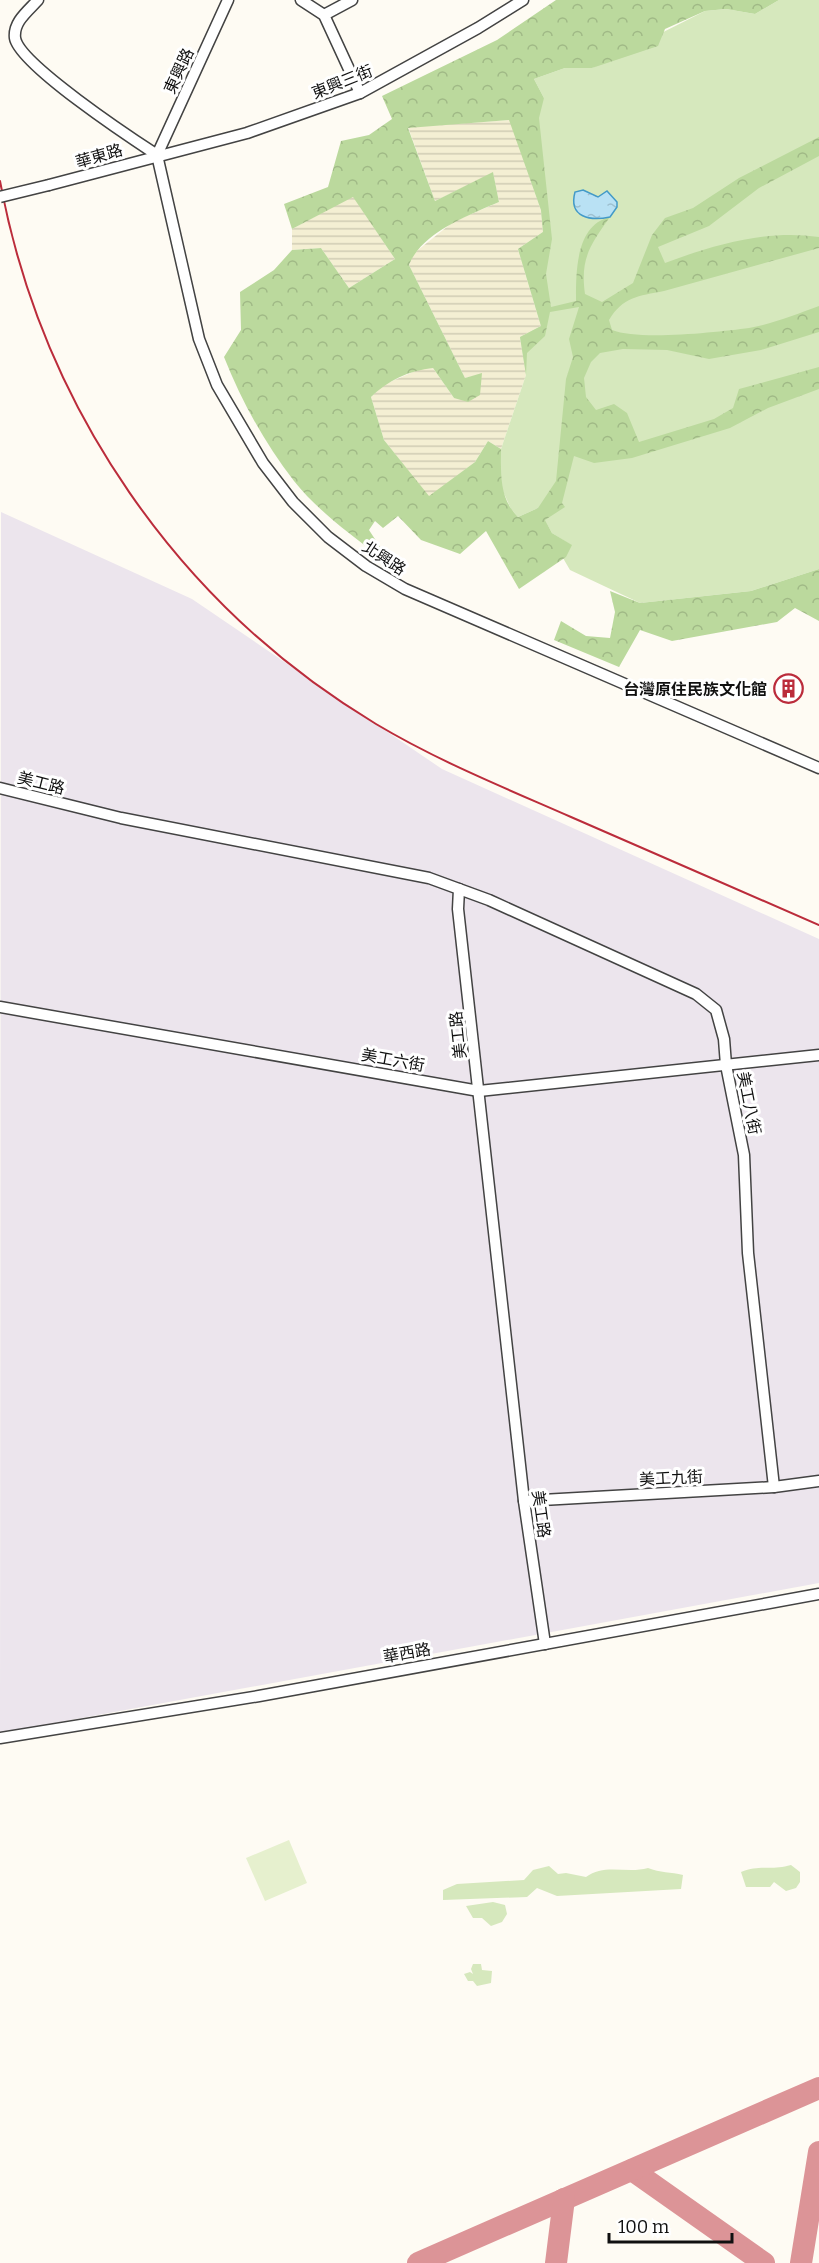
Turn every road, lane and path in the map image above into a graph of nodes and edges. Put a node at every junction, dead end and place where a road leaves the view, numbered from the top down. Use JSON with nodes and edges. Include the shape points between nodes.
{"nodes":[{"id":1,"x":38,"y":0,"type":"edge"},
{"id":2,"x":228,"y":0,"type":"edge"},
{"id":3,"x":301,"y":0,"type":"edge"},
{"id":4,"x":351,"y":0,"type":"edge"},
{"id":5,"x":523,"y":0,"type":"edge"},
{"id":6,"x":324,"y":15,"type":"junction"},
{"id":7,"x":360,"y":93,"type":"junction"},
{"id":8,"x":157,"y":155,"type":"junction"},
{"id":9,"x":0,"y":197,"type":"edge"},
{"id":10,"x":819,"y":768,"type":"edge"},
{"id":11,"x":0,"y":788,"type":"edge"},
{"id":12,"x":459,"y":889,"type":"junction"},
{"id":13,"x":0,"y":1007,"type":"edge"},
{"id":14,"x":819,"y":1055,"type":"edge"},
{"id":15,"x":726,"y":1065,"type":"junction"},
{"id":16,"x":479,"y":1090,"type":"junction"},
{"id":17,"x":819,"y":1481,"type":"edge"},
{"id":18,"x":774,"y":1487,"type":"junction"},
{"id":19,"x":524,"y":1502,"type":"junction"},
{"id":20,"x":819,"y":1594,"type":"edge"},
{"id":21,"x":545,"y":1644,"type":"junction"},
{"id":22,"x":0,"y":1738,"type":"edge"}],
"edges":[{"from":1,"to":8,"type":"street","via":[[17,23],[15,39],[25,56],[91,110]]},
{"from":2,"to":8,"type":"street","name":"東興路"},
{"from":3,"to":6,"type":"street"},
{"from":4,"to":6,"type":"street"},
{"from":5,"to":7,"type":"street","name":"東興三街"},
{"from":6,"to":7,"type":"street"},
{"from":7,"to":8,"type":"street","name":"東興三街","via":[[247,133]]},
{"from":8,"to":9,"type":"street","name":"華東路","bridge":true},
{"from":8,"to":10,"type":"street","name":"北興路","via":[[199,339],[217,385],[263,463],[293,502],[328,537],[405,589]]},
{"from":11,"to":12,"type":"street","name":"美工路","via":[[121,818],[429,878]]},
{"from":12,"to":15,"type":"street","name":"美工八街","via":[[696,994],[716,1010]]},
{"from":12,"to":16,"type":"street","name":"美工路"},
{"from":13,"to":16,"type":"street","name":"美工六街"},
{"from":14,"to":15,"type":"street","name":"美工六街"},
{"from":15,"to":16,"type":"street","name":"美工六街"},
{"from":15,"to":18,"type":"street","name":"美工八街","via":[[744,1155],[748,1253]]},
{"from":16,"to":19,"type":"street","name":"美工路"},
{"from":17,"to":18,"type":"street","name":"美工九街"},
{"from":18,"to":19,"type":"street","name":"美工九街"},
{"from":19,"to":21,"type":"street","name":"美工路"},
{"from":20,"to":21,"type":"street","name":"華西路"},
{"from":21,"to":22,"type":"street","name":"華西路"}]}
